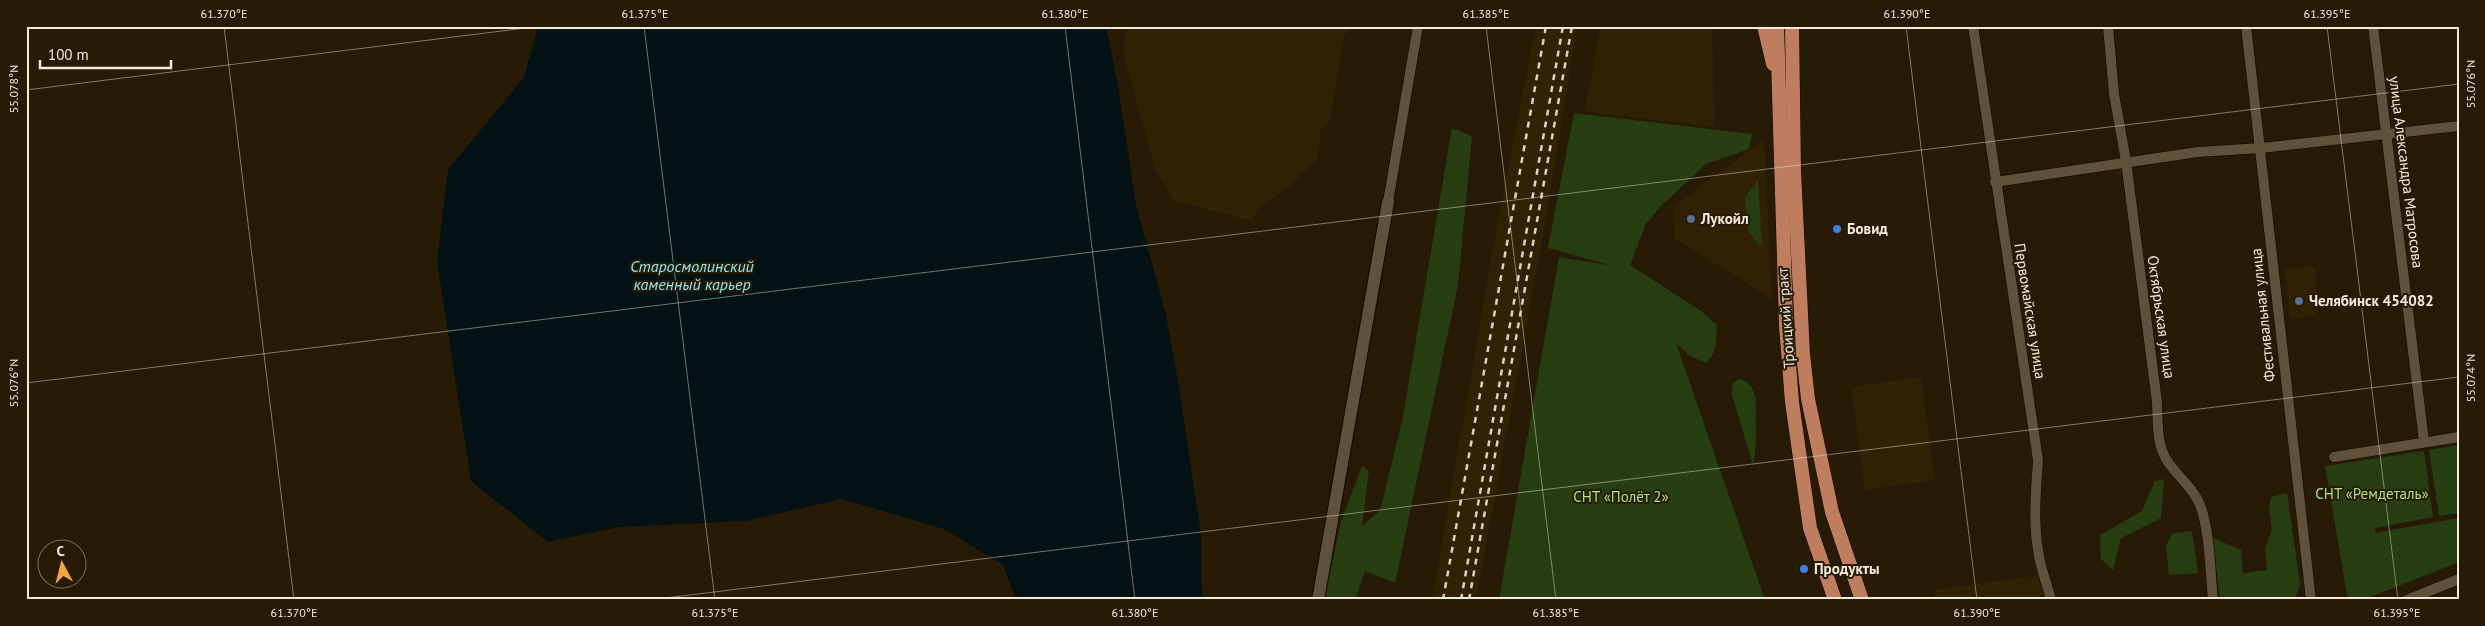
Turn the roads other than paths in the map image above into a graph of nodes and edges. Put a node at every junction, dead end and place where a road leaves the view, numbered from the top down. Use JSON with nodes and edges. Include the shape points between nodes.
{"nodes":[{"id":1,"x":1418,"y":26,"type":"edge"},
{"id":2,"x":1764,"y":26,"type":"edge"},
{"id":3,"x":1778,"y":26,"type":"edge"},
{"id":4,"x":1792,"y":26,"type":"edge"},
{"id":5,"x":1972,"y":26,"type":"edge"},
{"id":6,"x":2108,"y":26,"type":"edge"},
{"id":7,"x":2246,"y":26,"type":"edge"},
{"id":8,"x":2373,"y":26,"type":"edge"},
{"id":9,"x":1780,"y":94,"type":"junction"},
{"id":10,"x":2459,"y":126,"type":"edge"},
{"id":11,"x":2387,"y":134,"type":"junction"},
{"id":12,"x":2261,"y":148,"type":"junction"},
{"id":13,"x":2126,"y":161,"type":"junction"},
{"id":14,"x":1995,"y":182,"type":"junction"},
{"id":15,"x":1388,"y":202,"type":"joint"},
{"id":16,"x":2459,"y":436,"type":"edge"},
{"id":17,"x":2424,"y":441,"type":"junction"},
{"id":18,"x":2334,"y":457,"type":"dead end"},
{"id":19,"x":2459,"y":579,"type":"edge"},
{"id":20,"x":1318,"y":600,"type":"edge"},
{"id":21,"x":1835,"y":600,"type":"edge"},
{"id":22,"x":1862,"y":600,"type":"edge"},
{"id":23,"x":2051,"y":600,"type":"edge"},
{"id":24,"x":2214,"y":600,"type":"edge"},
{"id":25,"x":2311,"y":600,"type":"edge"},
{"id":26,"x":2407,"y":600,"type":"edge"}],
"edges":[{"from":1,"to":15,"type":"street"},
{"from":2,"to":9,"type":"main road"},
{"from":3,"to":9,"type":"main road","name":"Троицкий тракт"},
{"from":4,"to":22,"type":"main road","name":"Троицкий тракт","via":[[1794,171],[1803,354],[1810,407],[1832,512]]},
{"from":5,"to":14,"type":"street","name":"Первомайская улица"},
{"from":6,"to":13,"type":"street","name":"Октябрьская улица","via":[[2114,94]]},
{"from":7,"to":12,"type":"street","name":"Фестивальная улица"},
{"from":8,"to":11,"type":"street","name":"улица Александра Матросова"},
{"from":9,"to":21,"type":"main road","name":"Троицкий тракт","via":[[1786,326],[1792,402],[1810,528]]},
{"from":10,"to":11,"type":"street"},
{"from":11,"to":12,"type":"street"},
{"from":11,"to":17,"type":"street","name":"улица Александра Матросова"},
{"from":12,"to":13,"type":"street"},
{"from":12,"to":25,"type":"street","name":"Фестивальная улица"},
{"from":13,"to":14,"type":"street"},
{"from":13,"to":24,"type":"street","name":"Октябрьская улица","via":[[2159,436],[2167,461],[2193,492],[2200,506]]},
{"from":14,"to":23,"type":"street","name":"Первомайская улица","via":[[2038,460],[2034,515],[2036,542]]},
{"from":15,"to":20,"type":"street"},
{"from":16,"to":17,"type":"street"},
{"from":17,"to":18,"type":"street"},
{"from":19,"to":26,"type":"street"}]}
